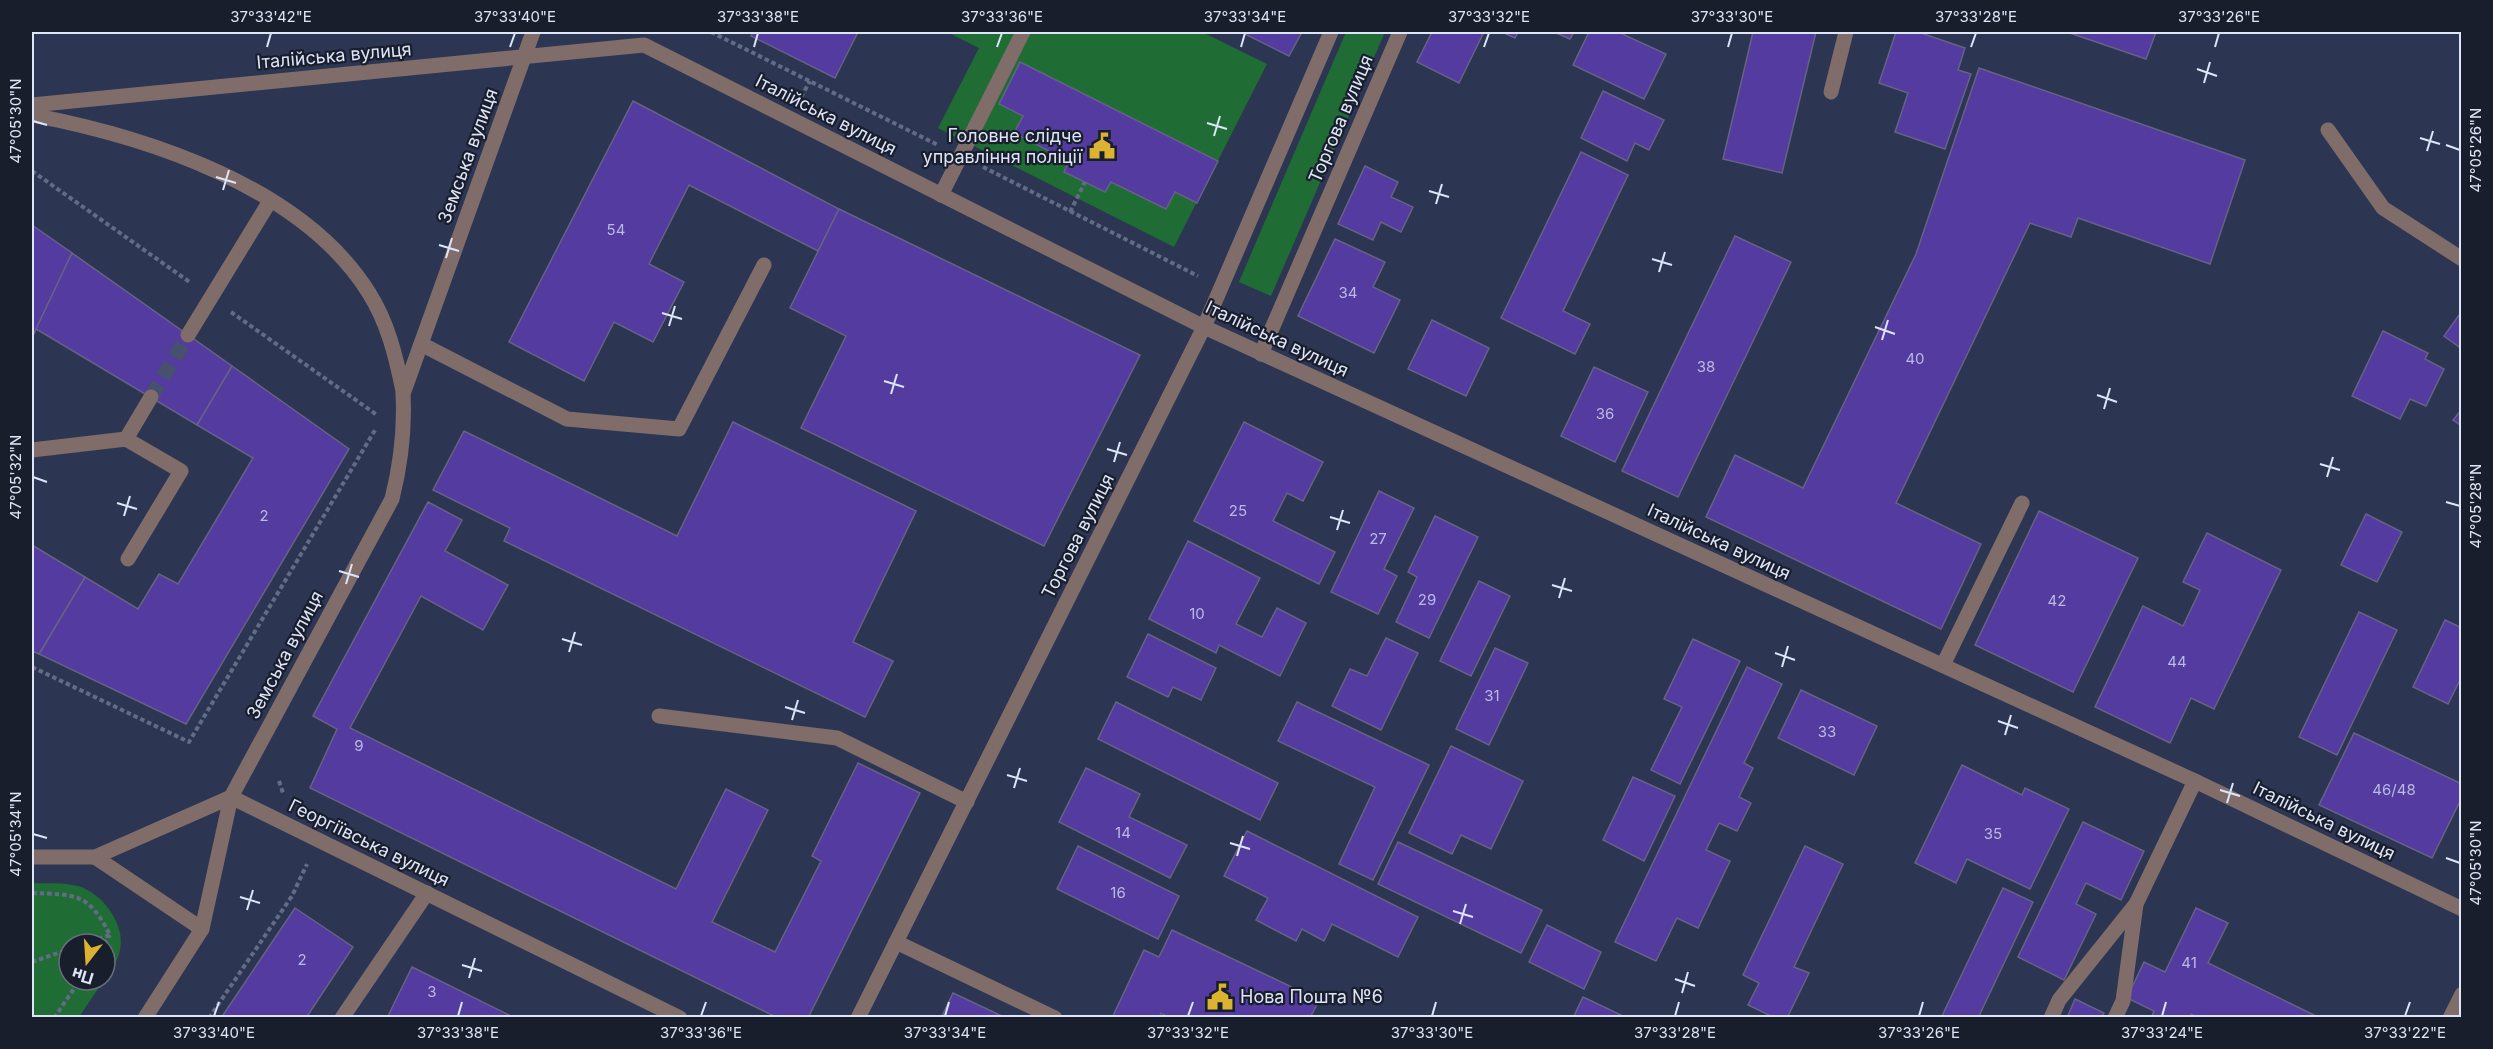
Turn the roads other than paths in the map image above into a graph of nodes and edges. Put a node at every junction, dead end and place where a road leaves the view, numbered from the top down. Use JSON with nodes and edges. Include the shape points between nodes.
{"nodes":[{"id":1,"x":533,"y":32,"type":"edge"},
{"id":2,"x":1023,"y":32,"type":"edge"},
{"id":3,"x":1331,"y":32,"type":"edge"},
{"id":4,"x":1400,"y":32,"type":"edge"},
{"id":5,"x":1846,"y":32,"type":"edge"},
{"id":6,"x":524,"y":57,"type":"junction"},
{"id":7,"x":1831,"y":92,"type":"dead end"},
{"id":8,"x":32,"y":105,"type":"edge"},
{"id":9,"x":32,"y":115,"type":"edge"},
{"id":10,"x":2328,"y":130,"type":"dead end"},
{"id":11,"x":941,"y":195,"type":"junction"},
{"id":12,"x":270,"y":201,"type":"junction"},
{"id":13,"x":2462,"y":259,"type":"edge"},
{"id":14,"x":764,"y":265,"type":"dead end"},
{"id":15,"x":1204,"y":327,"type":"junction"},
{"id":16,"x":188,"y":335,"type":"tunnel mouth"},
{"id":17,"x":421,"y":344,"type":"junction"},
{"id":18,"x":1261,"y":354,"type":"junction"},
{"id":19,"x":403,"y":394,"type":"junction"},
{"id":20,"x":152,"y":397,"type":"tunnel mouth"},
{"id":21,"x":126,"y":439,"type":"junction"},
{"id":22,"x":32,"y":450,"type":"edge"},
{"id":23,"x":2022,"y":503,"type":"dead end"},
{"id":24,"x":128,"y":559,"type":"dead end"},
{"id":25,"x":1943,"y":665,"type":"junction"},
{"id":26,"x":659,"y":716,"type":"dead end"},
{"id":27,"x":2195,"y":781,"type":"junction"},
{"id":28,"x":231,"y":797,"type":"junction"},
{"id":29,"x":967,"y":802,"type":"junction"},
{"id":30,"x":32,"y":857,"type":"edge"},
{"id":31,"x":95,"y":857,"type":"junction"},
{"id":32,"x":427,"y":893,"type":"junction"},
{"id":33,"x":2136,"y":904,"type":"junction"},
{"id":34,"x":2462,"y":909,"type":"edge"},
{"id":35,"x":202,"y":929,"type":"junction"},
{"id":36,"x":896,"y":942,"type":"junction"},
{"id":37,"x":2462,"y":994,"type":"edge"},
{"id":38,"x":672,"y":1016,"type":"edge"},
{"id":39,"x":145,"y":1017,"type":"edge"},
{"id":40,"x":342,"y":1017,"type":"edge"},
{"id":41,"x":858,"y":1017,"type":"edge"},
{"id":42,"x":1055,"y":1017,"type":"edge"},
{"id":43,"x":2050,"y":1017,"type":"edge"},
{"id":44,"x":2115,"y":1017,"type":"edge"},
{"id":45,"x":2450,"y":1017,"type":"edge"}],
"edges":[{"from":1,"to":6,"type":"street","name":"Земська вулиця"},
{"from":2,"to":11,"type":"street"},
{"from":3,"to":15,"type":"street","name":"Торгова вулиця"},
{"from":4,"to":18,"type":"street","name":"Торгова вулиця"},
{"from":5,"to":7,"type":"street"},
{"from":6,"to":8,"type":"street","name":"Італійська вулиця"},
{"from":6,"to":11,"type":"street","name":"Італійська вулиця","via":[[644,45]]},
{"from":6,"to":17,"type":"street","name":"Земська вулиця"},
{"from":9,"to":12,"type":"street","via":[[79,124],[164,150]]},
{"from":10,"to":13,"type":"street","via":[[2383,208]]},
{"from":11,"to":15,"type":"street","name":"Італійська вулиця"},
{"from":12,"to":16,"type":"street"},
{"from":12,"to":19,"type":"street","via":[[326,240],[370,293],[386,325]]},
{"from":14,"to":17,"type":"street","via":[[679,429],[567,418]]},
{"from":15,"to":18,"type":"street","name":"Італійська вулиця"},
{"from":15,"to":29,"type":"street","name":"Торгова вулиця"},
{"from":17,"to":19,"type":"street","name":"Земська вулиця"},
{"from":18,"to":25,"type":"street","name":"Італійська вулиця"},
{"from":19,"to":28,"type":"street","name":"Земська вулиця","via":[[405,429],[392,499]]},
{"from":20,"to":21,"type":"street"},
{"from":21,"to":22,"type":"street"},
{"from":21,"to":24,"type":"street","via":[[181,471]]},
{"from":23,"to":25,"type":"street"},
{"from":25,"to":27,"type":"street","name":"Італійська вулиця"},
{"from":26,"to":29,"type":"street","via":[[837,738]]},
{"from":27,"to":33,"type":"street"},
{"from":27,"to":34,"type":"street","name":"Італійська вулиця"},
{"from":28,"to":31,"type":"street"},
{"from":28,"to":32,"type":"street","name":"Георгіївська вулиця"},
{"from":28,"to":35,"type":"street","name":"Земська вулиця"},
{"from":29,"to":36,"type":"street","name":"Торгова вулиця"},
{"from":30,"to":31,"type":"street"},
{"from":31,"to":35,"type":"street"},
{"from":32,"to":38,"type":"street","name":"Георгіївська вулиця"},
{"from":32,"to":40,"type":"street"},
{"from":33,"to":43,"type":"street","via":[[2059,1000]]},
{"from":33,"to":44,"type":"street","via":[[2123,1001]]},
{"from":35,"to":39,"type":"street","name":"Земська вулиця"},
{"from":36,"to":41,"type":"street","name":"Торгова вулиця"},
{"from":36,"to":42,"type":"street"},
{"from":37,"to":45,"type":"street"}]}
